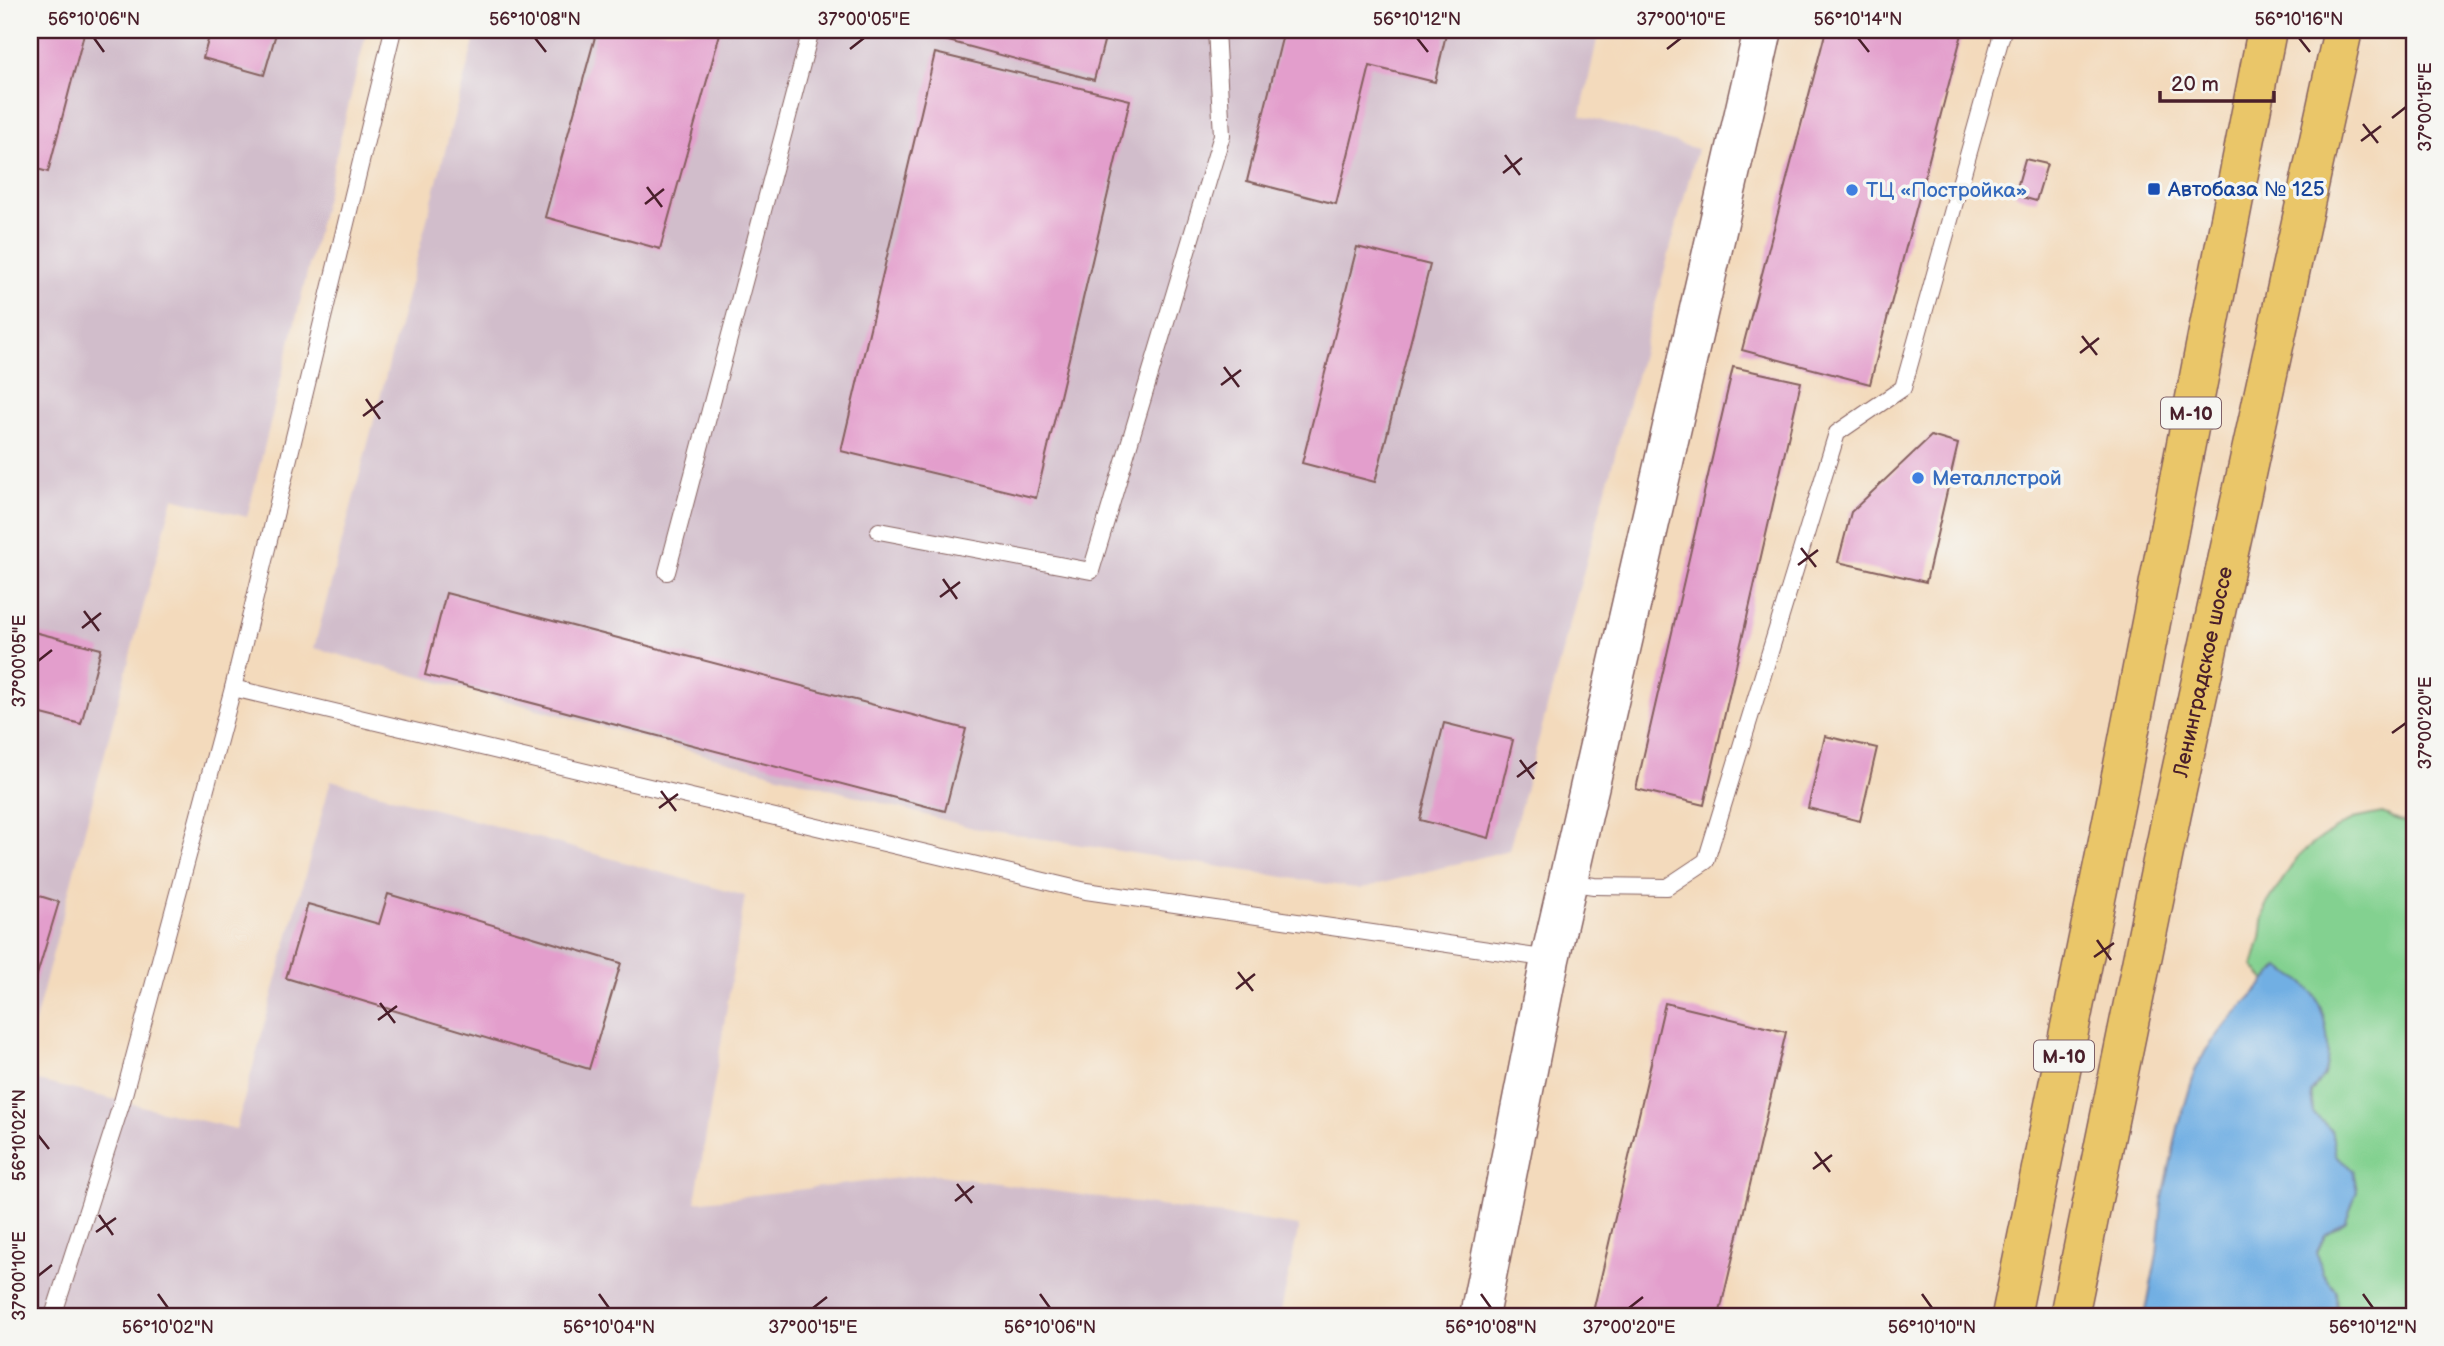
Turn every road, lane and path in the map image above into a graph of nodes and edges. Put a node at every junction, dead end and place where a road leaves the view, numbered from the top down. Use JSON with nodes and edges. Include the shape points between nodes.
{"nodes":[{"id":1,"x":393,"y":30,"type":"edge"},
{"id":2,"x":811,"y":30,"type":"edge"},
{"id":3,"x":1216,"y":30,"type":"edge"},
{"id":4,"x":2003,"y":30,"type":"edge"},
{"id":5,"x":2267,"y":30,"type":"edge"},
{"id":6,"x":2343,"y":30,"type":"edge"},
{"id":7,"x":1753,"y":31,"type":"edge"},
{"id":8,"x":879,"y":531,"type":"dead end"},
{"id":9,"x":667,"y":572,"type":"dead end"},
{"id":10,"x":233,"y":688,"type":"junction"},
{"id":11,"x":1567,"y":882,"type":"junction"},
{"id":12,"x":1550,"y":959,"type":"junction"},
{"id":13,"x":53,"y":1316,"type":"edge"},
{"id":14,"x":1479,"y":1316,"type":"edge"},
{"id":15,"x":2011,"y":1316,"type":"edge"},
{"id":16,"x":2069,"y":1316,"type":"edge"}],
"edges":[{"from":1,"to":10,"type":"lane"},
{"from":2,"to":9,"type":"lane"},
{"from":3,"to":8,"type":"lane","via":[[1222,135],[1091,571]]},
{"from":4,"to":11,"type":"lane","via":[[1903,388],[1837,433],[1706,861],[1667,887],[1594,887]]},
{"from":5,"to":15,"type":"highway","number":"М-10"},
{"from":6,"to":16,"type":"highway","name":"Ленинградское шоссе","number":"М-10","via":[[2172,813]]},
{"from":7,"to":11,"type":"street"},
{"from":10,"to":12,"type":"lane","via":[[1086,891]]},
{"from":10,"to":13,"type":"lane","via":[[122,1102]]},
{"from":11,"to":12,"type":"street"},
{"from":12,"to":14,"type":"street"}]}
